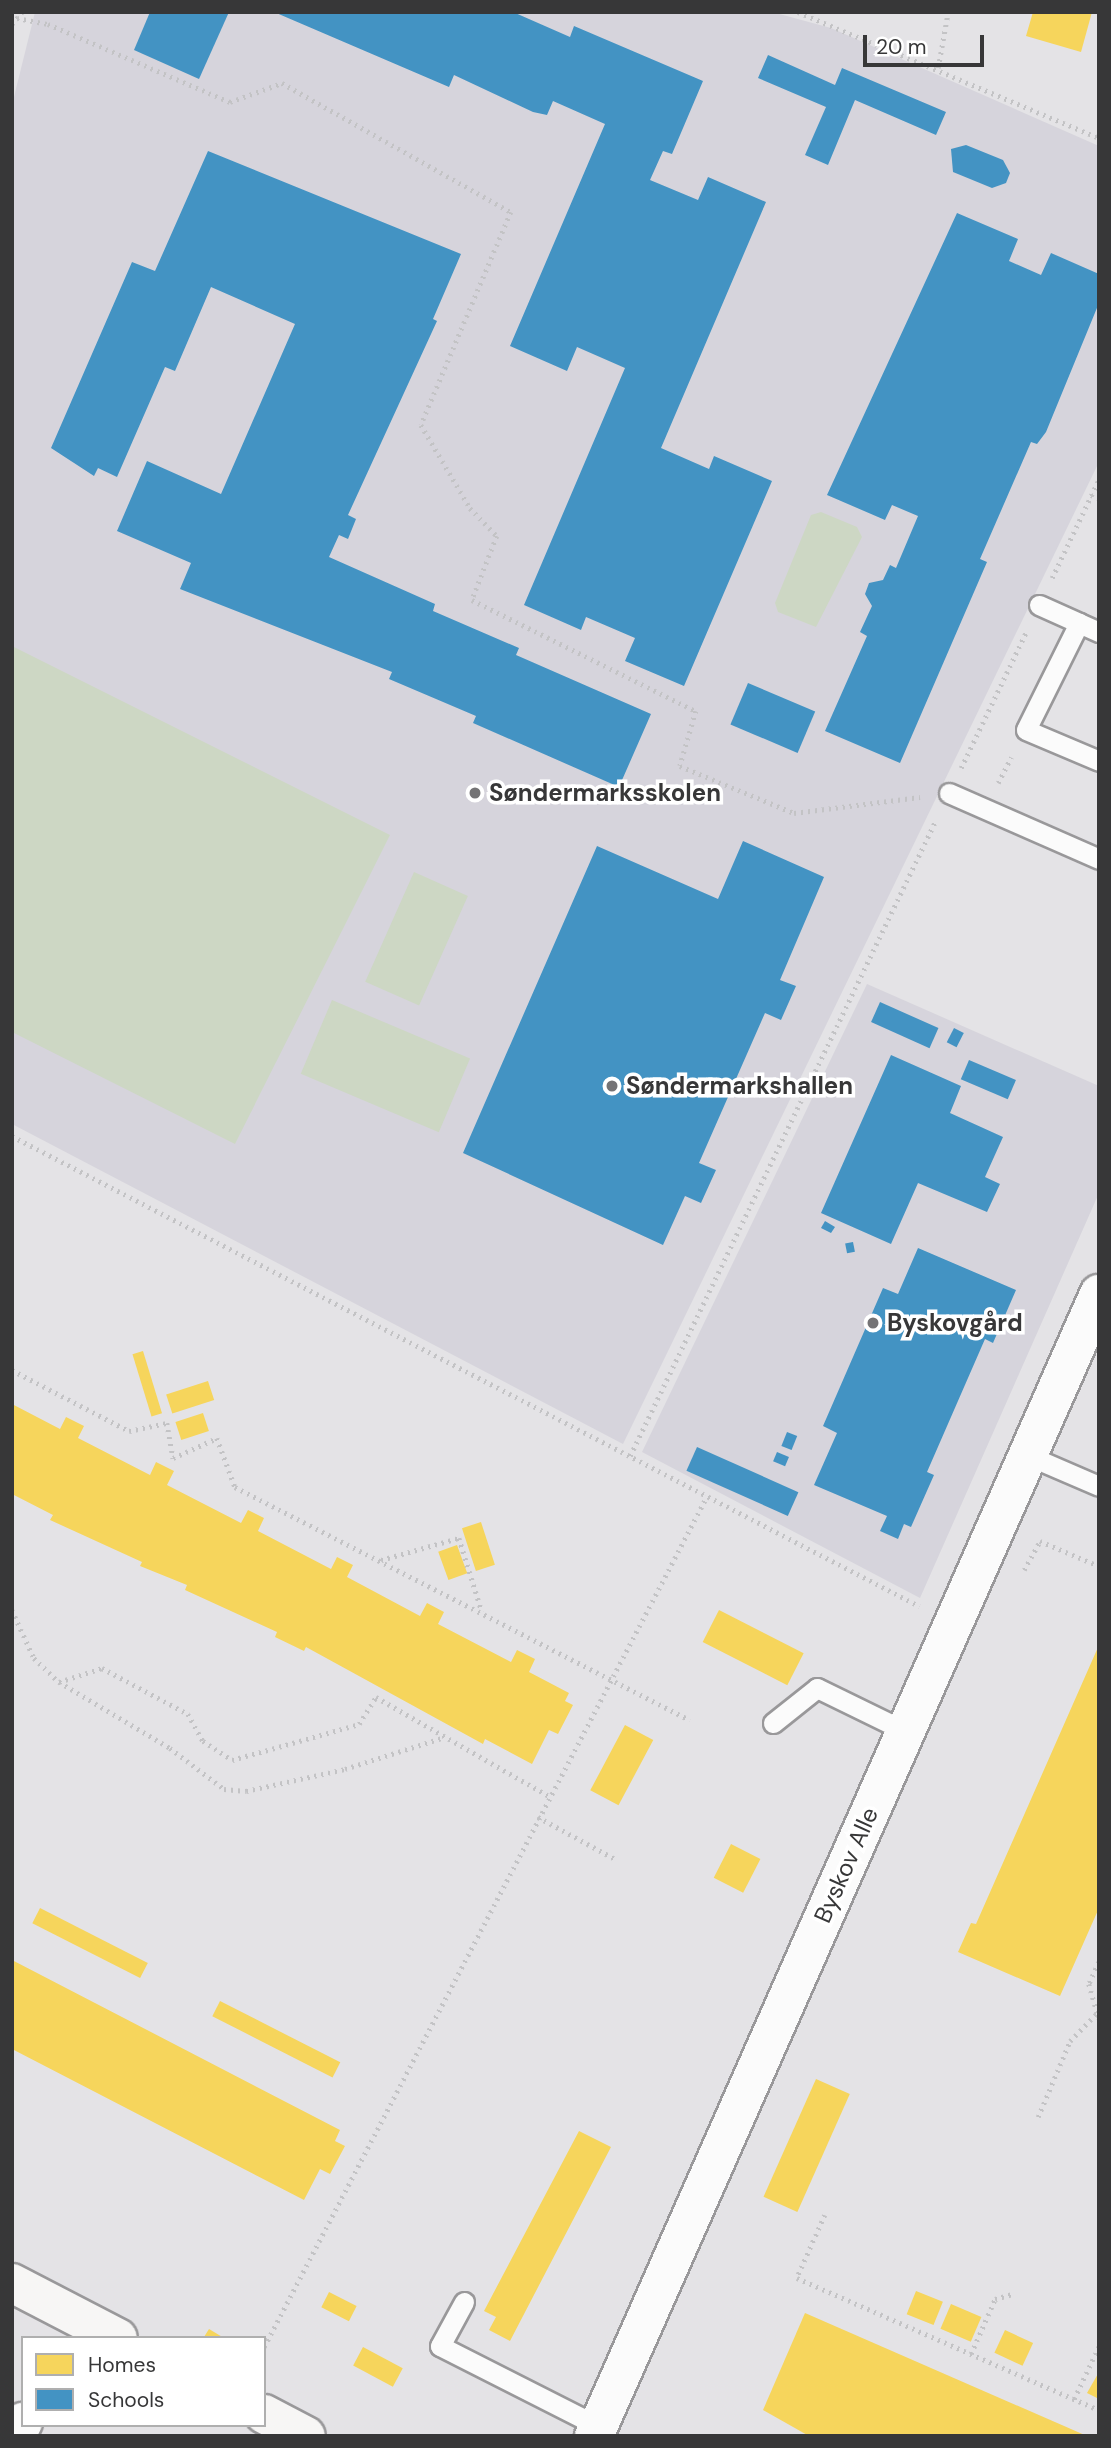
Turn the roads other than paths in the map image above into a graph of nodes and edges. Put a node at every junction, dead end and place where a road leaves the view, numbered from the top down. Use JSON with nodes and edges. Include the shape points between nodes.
{"nodes":[{"id":1,"x":1039,"y":605,"type":"road end"},
{"id":2,"x":1079,"y":623,"type":"junction"},
{"id":3,"x":1099,"y":632,"type":"edge"},
{"id":4,"x":1099,"y":761,"type":"edge"},
{"id":5,"x":948,"y":793,"type":"road end"},
{"id":6,"x":1099,"y":859,"type":"edge"},
{"id":7,"x":1099,"y":1294,"type":"edge"},
{"id":8,"x":1027,"y":1455,"type":"junction"},
{"id":9,"x":1099,"y":1486,"type":"edge"},
{"id":10,"x":773,"y":1723,"type":"dead end"},
{"id":11,"x":905,"y":1731,"type":"junction"},
{"id":12,"x":12,"y":2283,"type":"edge"},
{"id":13,"x":464,"y":2302,"type":"dead end"},
{"id":14,"x":70,"y":2327,"type":"edge"},
{"id":15,"x":109,"y":2336,"type":"edge"},
{"id":16,"x":266,"y":2415,"type":"edge"},
{"id":17,"x":596,"y":2431,"type":"edge"},
{"id":18,"x":306,"y":2436,"type":"edge"}],
"edges":[{"from":1,"to":2,"type":"lane"},
{"from":2,"to":3,"type":"lane"},
{"from":2,"to":4,"type":"lane","via":[[1026,730]]},
{"from":5,"to":6,"type":"lane"},
{"from":7,"to":8,"type":"street","name":"Byskov Alle"},
{"from":8,"to":9,"type":"lane"},
{"from":8,"to":11,"type":"street","name":"Byskov Alle"},
{"from":10,"to":11,"type":"lane","via":[[817,1688]]},
{"from":11,"to":17,"type":"street","name":"Byskov Alle"},
{"from":12,"to":14,"type":"main road"},
{"from":13,"to":17,"type":"lane","via":[[440,2346]]},
{"from":14,"to":15,"type":"main road"},
{"from":16,"to":18,"type":"main road"}]}
